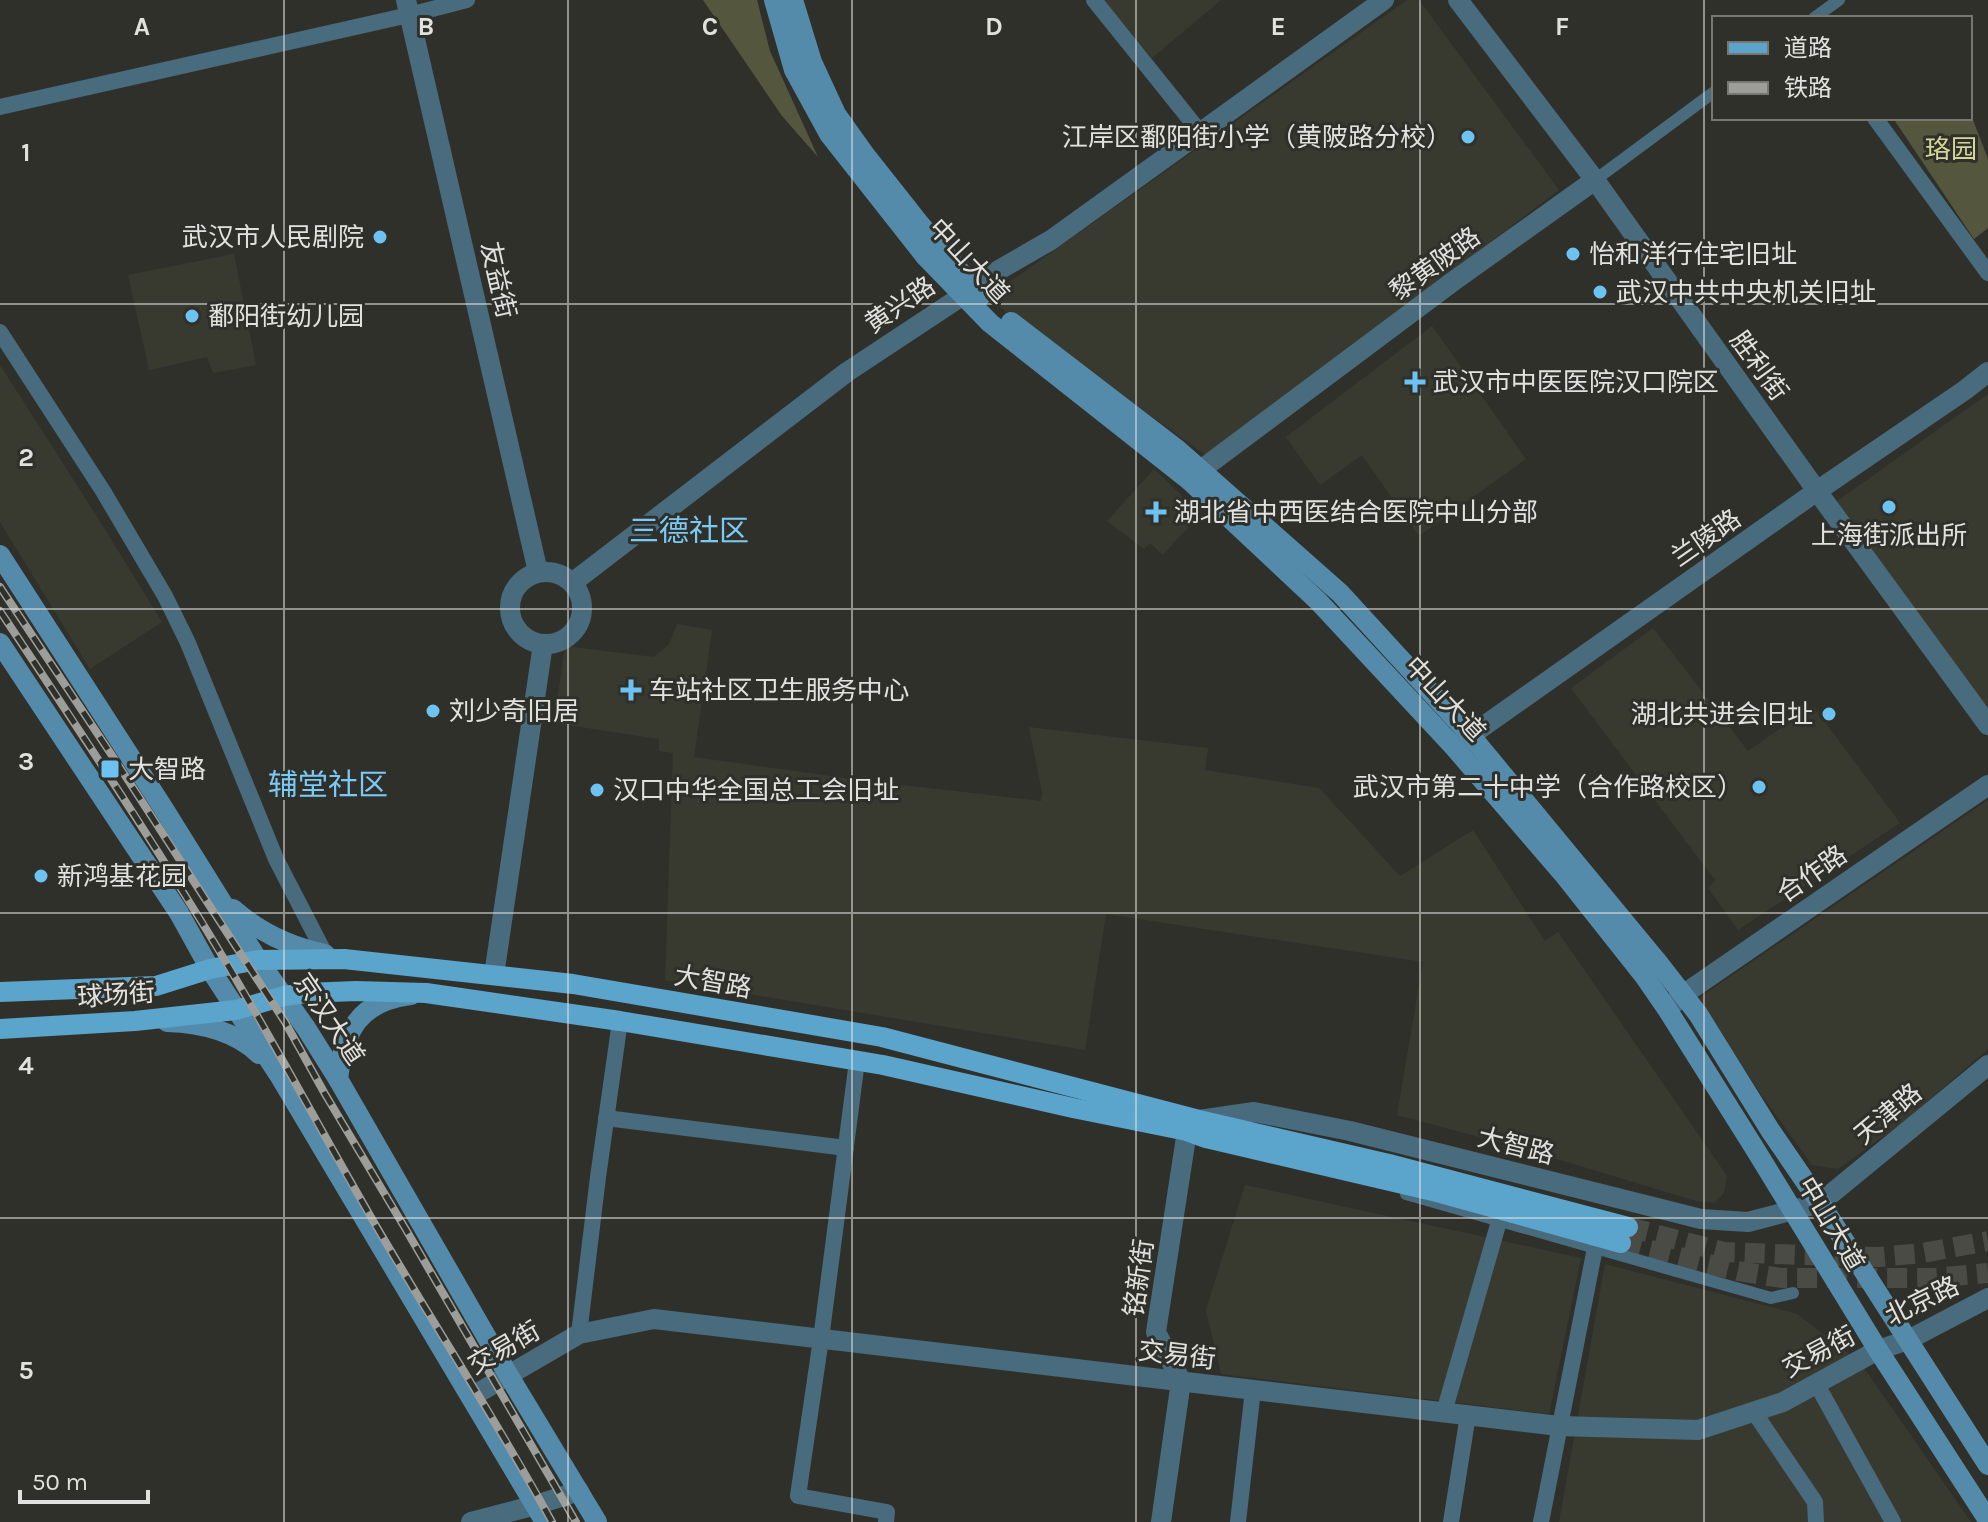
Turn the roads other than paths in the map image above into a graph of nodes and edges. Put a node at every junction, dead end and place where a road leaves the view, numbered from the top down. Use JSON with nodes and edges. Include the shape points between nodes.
{"nodes":[{"id":1,"x":467,"y":0,"type":"edge"},
{"id":2,"x":774,"y":0,"type":"edge"},
{"id":3,"x":793,"y":0,"type":"edge"},
{"id":4,"x":1094,"y":0,"type":"edge"},
{"id":5,"x":1384,"y":0,"type":"edge"},
{"id":6,"x":1458,"y":0,"type":"edge"},
{"id":7,"x":1839,"y":0,"type":"edge"},
{"id":8,"x":408,"y":7,"type":"edge"},
{"id":9,"x":1817,"y":16,"type":"edge"},
{"id":10,"x":1712,"y":93,"type":"edge"},
{"id":11,"x":0,"y":107,"type":"edge"},
{"id":12,"x":1876,"y":120,"type":"edge"},
{"id":13,"x":1200,"y":132,"type":"junction"},
{"id":14,"x":1595,"y":180,"type":"junction"},
{"id":15,"x":1988,"y":273,"type":"edge"},
{"id":16,"x":966,"y":291,"type":"junction"},
{"id":17,"x":0,"y":332,"type":"edge"},
{"id":18,"x":1988,"y":372,"type":"edge"},
{"id":19,"x":1196,"y":475,"type":"junction"},
{"id":20,"x":1817,"y":491,"type":"junction"},
{"id":21,"x":0,"y":555,"type":"edge"},
{"id":22,"x":538,"y":572,"type":"junction"},
{"id":23,"x":572,"y":583,"type":"junction"},
{"id":24,"x":0,"y":643,"type":"edge"},
{"id":25,"x":543,"y":644,"type":"junction"},
{"id":26,"x":1988,"y":725,"type":"edge"},
{"id":27,"x":1462,"y":742,"type":"junction"},
{"id":28,"x":1988,"y":785,"type":"edge"},
{"id":29,"x":218,"y":896,"type":"junction"},
{"id":30,"x":325,"y":954,"type":"joint"},
{"id":31,"x":258,"y":960,"type":"junction"},
{"id":32,"x":210,"y":969,"type":"junction"},
{"id":33,"x":494,"y":975,"type":"junction"},
{"id":34,"x":0,"y":992,"type":"edge"},
{"id":35,"x":426,"y":993,"type":"junction"},
{"id":36,"x":1684,"y":994,"type":"junction"},
{"id":37,"x":284,"y":996,"type":"junction"},
{"id":38,"x":1667,"y":1009,"type":"junction"},
{"id":39,"x":236,"y":1010,"type":"junction"},
{"id":40,"x":135,"y":1021,"type":"junction"},
{"id":41,"x":620,"y":1021,"type":"junction"},
{"id":42,"x":0,"y":1029,"type":"edge"},
{"id":43,"x":857,"y":1061,"type":"junction"},
{"id":44,"x":1988,"y":1065,"type":"edge"},
{"id":45,"x":277,"y":1070,"type":"junction"},
{"id":46,"x":338,"y":1079,"type":"junction"},
{"id":47,"x":606,"y":1118,"type":"junction"},
{"id":48,"x":1197,"y":1129,"type":"junction"},
{"id":49,"x":846,"y":1148,"type":"junction"},
{"id":50,"x":1820,"y":1203,"type":"junction"},
{"id":51,"x":1792,"y":1211,"type":"junction"},
{"id":52,"x":1501,"y":1216,"type":"junction"},
{"id":53,"x":1595,"y":1248,"type":"junction"},
{"id":54,"x":1793,"y":1293,"type":"dead end"},
{"id":55,"x":1988,"y":1298,"type":"edge"},
{"id":56,"x":579,"y":1334,"type":"junction"},
{"id":57,"x":821,"y":1339,"type":"junction"},
{"id":58,"x":1908,"y":1340,"type":"junction"},
{"id":59,"x":1878,"y":1350,"type":"junction"},
{"id":60,"x":509,"y":1376,"type":"junction"},
{"id":61,"x":1181,"y":1381,"type":"junction"},
{"id":62,"x":1816,"y":1383,"type":"junction"},
{"id":63,"x":1253,"y":1390,"type":"junction"},
{"id":64,"x":471,"y":1397,"type":"junction"},
{"id":65,"x":1444,"y":1412,"type":"junction"},
{"id":66,"x":1754,"y":1412,"type":"junction"},
{"id":67,"x":1468,"y":1415,"type":"junction"},
{"id":68,"x":1559,"y":1426,"type":"junction"},
{"id":69,"x":1988,"y":1465,"type":"edge"},
{"id":70,"x":579,"y":1491,"type":"junction"},
{"id":71,"x":540,"y":1514,"type":"edge"},
{"id":72,"x":1988,"y":1520,"type":"edge"},
{"id":73,"x":471,"y":1522,"type":"edge"},
{"id":74,"x":597,"y":1522,"type":"edge"},
{"id":75,"x":886,"y":1522,"type":"edge"},
{"id":76,"x":1161,"y":1522,"type":"edge"},
{"id":77,"x":1238,"y":1522,"type":"edge"},
{"id":78,"x":1451,"y":1522,"type":"edge"},
{"id":79,"x":1541,"y":1522,"type":"edge"},
{"id":80,"x":1816,"y":1522,"type":"edge"},
{"id":81,"x":1893,"y":1522,"type":"edge"}],
"edges":[{"from":1,"to":8,"type":"street"},
{"from":2,"to":16,"type":"main road","name":"中山大道","via":[[794,70],[829,134],[925,256]]},
{"from":3,"to":16,"type":"main road","name":"中山大道","via":[[812,62],[836,114]]},
{"from":4,"to":13,"type":"street"},
{"from":5,"to":13,"type":"street","name":"黄兴路"},
{"from":6,"to":14,"type":"street","name":"胜利街"},
{"from":7,"to":9,"type":"street"},
{"from":8,"to":11,"type":"street"},
{"from":8,"to":22,"type":"street","name":"友益街"},
{"from":10,"to":14,"type":"street","name":"黎黄陂路"},
{"from":12,"to":15,"type":"street"},
{"from":13,"to":16,"type":"street","name":"黄兴路","via":[[1051,240]]},
{"from":14,"to":19,"type":"street","name":"黎黄陂路"},
{"from":14,"to":20,"type":"street","name":"胜利街"},
{"from":16,"to":19,"type":"main road","name":"中山大道","via":[[990,323]]},
{"from":16,"to":23,"type":"street","name":"黄兴路","via":[[847,372]]},
{"from":17,"to":30,"type":"street","via":[[165,596],[276,859]]},
{"from":18,"to":20,"type":"street","name":"兰陵路"},
{"from":19,"to":27,"type":"main road","name":"中山大道"},
{"from":20,"to":26,"type":"street","name":"胜利街"},
{"from":20,"to":27,"type":"street","name":"兰陵路"},
{"from":21,"to":29,"type":"main road","name":"京汉大道"},
{"from":22,"to":23,"type":"street","via":[[551,572]]},
{"from":22,"to":25,"type":"street","via":[[517,585],[510,607],[518,631]]},
{"from":23,"to":25,"type":"street","via":[[581,604],[576,628],[567,637]]},
{"from":24,"to":32,"type":"main road","via":[[179,913]]},
{"from":25,"to":33,"type":"street"},
{"from":27,"to":36,"type":"main road","name":"中山大道"},
{"from":27,"to":38,"type":"main road","name":"中山大道"},
{"from":28,"to":36,"type":"street","name":"合作路"},
{"from":29,"to":30,"type":"main road","via":[[283,942]]},
{"from":29,"to":31,"type":"main road","name":"京汉大道"},
{"from":31,"to":32,"type":"main road","name":"大智路"},
{"from":31,"to":33,"type":"main road","name":"大智路","via":[[344,959]]},
{"from":31,"to":37,"type":"main road","name":"京汉大道"},
{"from":32,"to":34,"type":"main road","name":"球场街","via":[[156,986]]},
{"from":32,"to":39,"type":"main road"},
{"from":33,"to":48,"type":"main road","name":"大智路","via":[[882,1037]]},
{"from":35,"to":37,"type":"main road","name":"大智路"},
{"from":35,"to":41,"type":"main road","name":"大智路"},
{"from":35,"to":46,"type":"main road","via":[[387,1000],[362,1014],[347,1039]]},
{"from":36,"to":38,"type":"street","name":"合作路"},
{"from":36,"to":50,"type":"main road","name":"中山大道"},
{"from":37,"to":39,"type":"main road","name":"大智路"},
{"from":37,"to":46,"type":"main road","name":"京汉大道"},
{"from":38,"to":51,"type":"main road","name":"中山大道"},
{"from":39,"to":40,"type":"main road","name":"球场街"},
{"from":39,"to":45,"type":"main road"},
{"from":40,"to":42,"type":"main road","name":"球场街"},
{"from":40,"to":45,"type":"main road","via":[[184,1023],[230,1033]]},
{"from":41,"to":43,"type":"main road","name":"大智路"},
{"from":41,"to":47,"type":"street"},
{"from":43,"to":48,"type":"main road","name":"大智路"},
{"from":43,"to":49,"type":"street"},
{"from":44,"to":50,"type":"street","name":"天津路"},
{"from":45,"to":64,"type":"main road"},
{"from":46,"to":60,"type":"main road","name":"京汉大道"},
{"from":47,"to":49,"type":"street"},
{"from":47,"to":56,"type":"street"},
{"from":48,"to":51,"type":"street","name":"大智路","via":[[1254,1112],[1701,1219],[1748,1222]]},
{"from":48,"to":52,"type":"main road","name":"大智路"},
{"from":48,"to":52,"type":"main road","name":"大智路","via":[[1389,1164],[1624,1235]]},
{"from":48,"to":61,"type":"street","name":"铭新街","via":[[1156,1332]]},
{"from":49,"to":57,"type":"street"},
{"from":50,"to":51,"type":"street","name":"大智路"},
{"from":50,"to":58,"type":"main road","name":"中山大道"},
{"from":51,"to":59,"type":"main road","name":"中山大道"},
{"from":52,"to":53,"type":"street","name":"大智路"},
{"from":52,"to":65,"type":"street"},
{"from":53,"to":54,"type":"street","name":"大智路","via":[[1771,1298]]},
{"from":53,"to":68,"type":"street"},
{"from":55,"to":58,"type":"street","name":"北京路"},
{"from":56,"to":57,"type":"street","name":"交易街","via":[[654,1319]]},
{"from":56,"to":60,"type":"street","name":"交易街"},
{"from":57,"to":61,"type":"street","name":"交易街"},
{"from":57,"to":75,"type":"street","via":[[798,1496],[887,1512]]},
{"from":58,"to":59,"type":"street","name":"北京路"},
{"from":58,"to":69,"type":"main road","name":"中山大道"},
{"from":59,"to":62,"type":"street","name":"交易街"},
{"from":59,"to":72,"type":"main road","name":"中山大道"},
{"from":60,"to":64,"type":"street","name":"交易街"},
{"from":60,"to":70,"type":"main road","name":"京汉大道"},
{"from":61,"to":63,"type":"street","name":"交易街"},
{"from":61,"to":76,"type":"street"},
{"from":62,"to":66,"type":"street","name":"交易街"},
{"from":62,"to":81,"type":"street"},
{"from":63,"to":65,"type":"street","name":"交易街"},
{"from":63,"to":77,"type":"street"},
{"from":64,"to":71,"type":"main road"},
{"from":65,"to":67,"type":"street","name":"交易街"},
{"from":66,"to":68,"type":"street","name":"交易街","via":[[1698,1430]]},
{"from":66,"to":80,"type":"street","via":[[1815,1502]]},
{"from":67,"to":68,"type":"street","name":"交易街"},
{"from":67,"to":78,"type":"street"},
{"from":68,"to":79,"type":"street"},
{"from":70,"to":71,"type":"street"},
{"from":70,"to":74,"type":"main road","name":"京汉大道"},
{"from":71,"to":73,"type":"street"}]}
